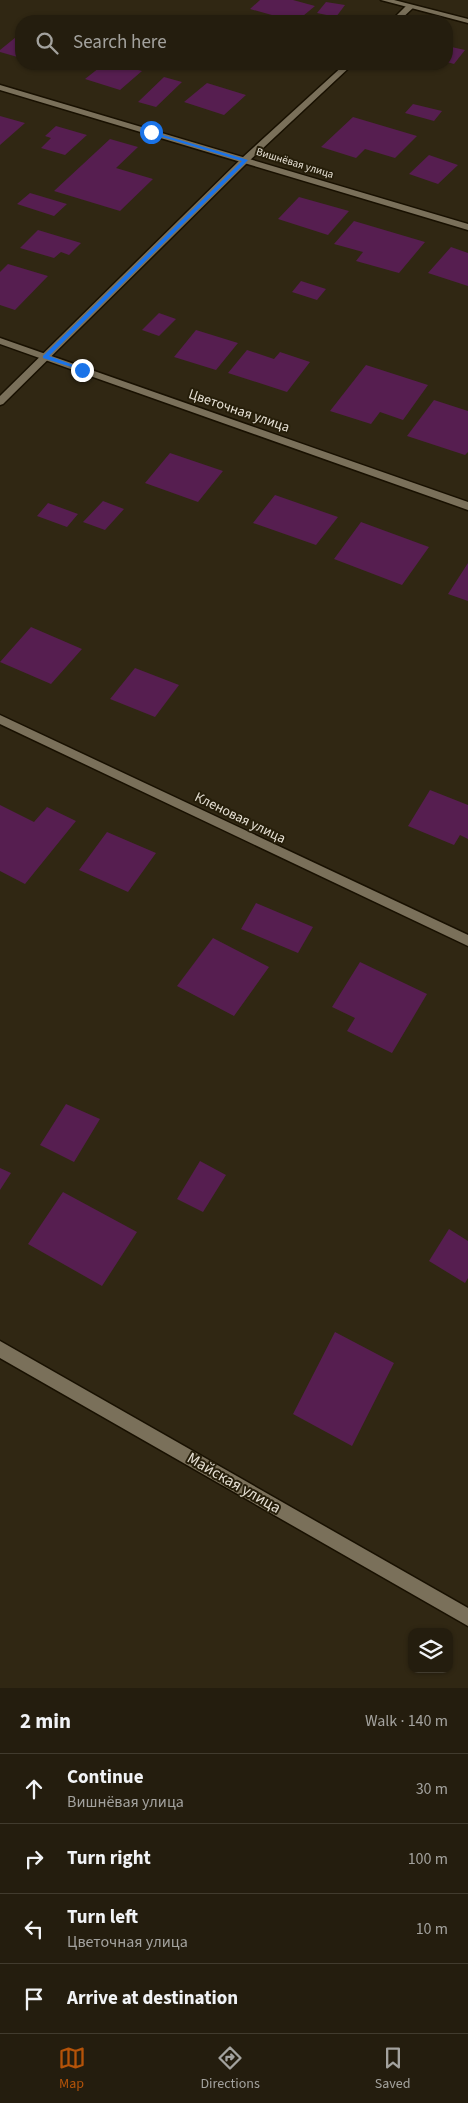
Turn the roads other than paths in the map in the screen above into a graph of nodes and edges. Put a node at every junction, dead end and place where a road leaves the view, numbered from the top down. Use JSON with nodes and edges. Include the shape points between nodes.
{"nodes":[{"id":1,"x":385,"y":0,"type":"edge"},
{"id":2,"x":410,"y":7,"type":"junction"},
{"id":3,"x":401,"y":15,"type":"edge"},
{"id":4,"x":443,"y":15,"type":"edge"},
{"id":5,"x":453,"y":17,"type":"edge"},
{"id":6,"x":468,"y":21,"type":"edge"},
{"id":7,"x":343,"y":70,"type":"edge"},
{"id":8,"x":0,"y":87,"type":"edge"},
{"id":9,"x":246,"y":160,"type":"junction"},
{"id":10,"x":468,"y":227,"type":"edge"},
{"id":11,"x":0,"y":341,"type":"edge"},
{"id":12,"x":45,"y":357,"type":"junction"},
{"id":13,"x":0,"y":402,"type":"edge"},
{"id":14,"x":468,"y":506,"type":"edge"},
{"id":15,"x":0,"y":719,"type":"edge"},
{"id":16,"x":468,"y":941,"type":"edge"},
{"id":17,"x":0,"y":1349,"type":"edge"},
{"id":18,"x":468,"y":1617,"type":"edge"}],
"edges":[{"from":1,"to":2,"type":"street"},
{"from":2,"to":3,"type":"street"},
{"from":2,"to":4,"type":"street"},
{"from":5,"to":6,"type":"street"},
{"from":7,"to":9,"type":"street"},
{"from":8,"to":9,"type":"street","name":"Вишнёвая улица"},
{"from":9,"to":10,"type":"street","name":"Вишнёвая улица"},
{"from":9,"to":12,"type":"street"},
{"from":11,"to":12,"type":"street","name":"Цветочная улица"},
{"from":12,"to":13,"type":"street"},
{"from":12,"to":14,"type":"street","name":"Цветочная улица"},
{"from":15,"to":16,"type":"street","name":"Кленовая улица"},
{"from":17,"to":18,"type":"street","name":"Майская улица"}]}
